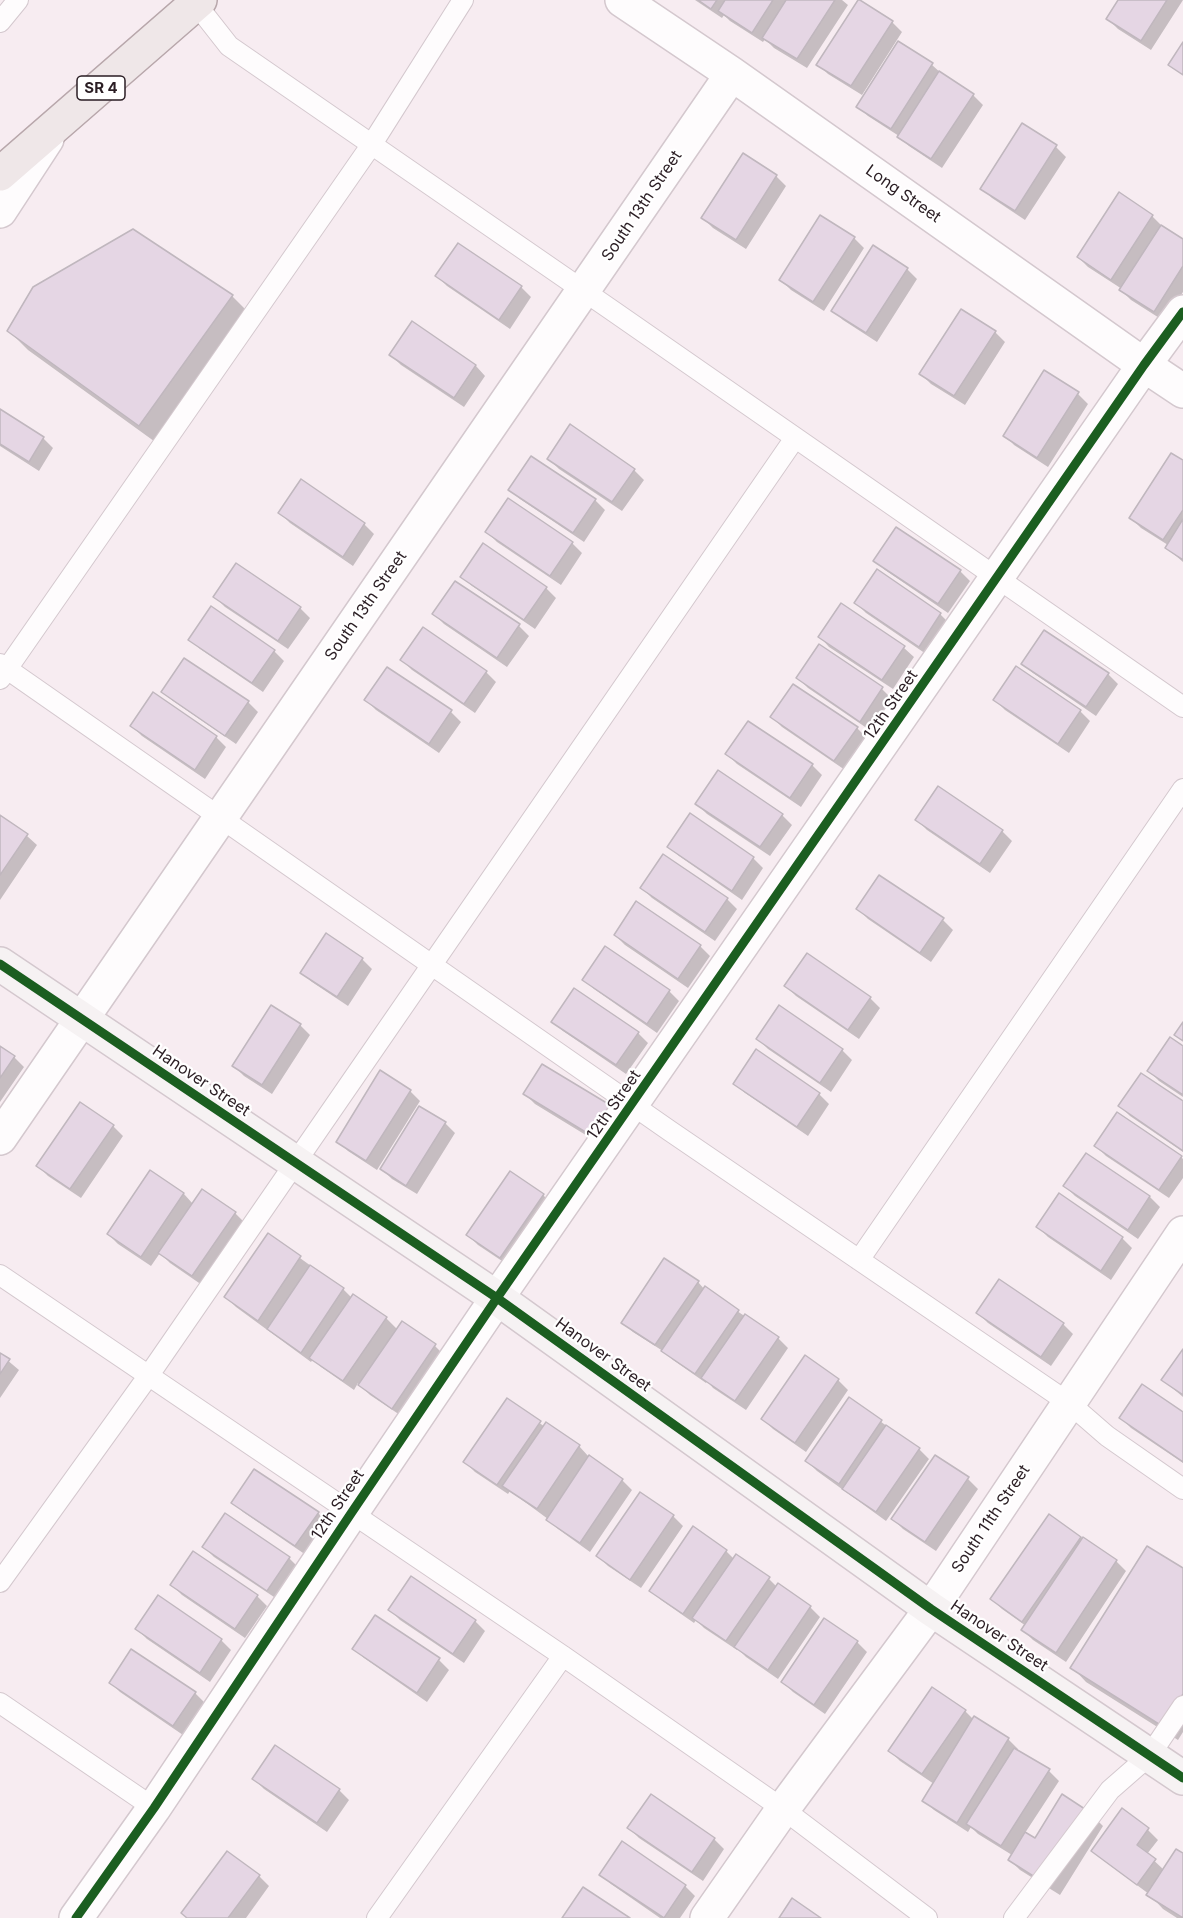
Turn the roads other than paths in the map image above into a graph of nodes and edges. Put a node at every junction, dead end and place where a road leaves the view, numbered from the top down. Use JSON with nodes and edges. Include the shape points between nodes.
{"nodes":[{"id":1,"x":18,"y":0,"type":"edge"},
{"id":2,"x":464,"y":0,"type":"edge"},
{"id":3,"x":622,"y":0,"type":"edge"},
{"id":4,"x":198,"y":2,"type":"edge"},
{"id":5,"x":0,"y":22,"type":"edge"},
{"id":6,"x":732,"y":74,"type":"junction"},
{"id":7,"x":53,"y":129,"type":"junction"},
{"id":8,"x":372,"y":144,"type":"junction"},
{"id":9,"x":0,"y":174,"type":"edge"},
{"id":10,"x":0,"y":210,"type":"edge"},
{"id":11,"x":584,"y":291,"type":"junction"},
{"id":12,"x":1183,"y":312,"type":"edge"},
{"id":13,"x":1144,"y":365,"type":"junction"},
{"id":14,"x":1183,"y":391,"type":"edge"},
{"id":15,"x":795,"y":438,"type":"junction"},
{"id":16,"x":997,"y":578,"type":"junction"},
{"id":17,"x":2,"y":671,"type":"edge"},
{"id":18,"x":1183,"y":707,"type":"edge"},
{"id":19,"x":1183,"y":789,"type":"edge"},
{"id":20,"x":221,"y":817,"type":"junction"},
{"id":21,"x":0,"y":964,"type":"edge"},
{"id":22,"x":432,"y":965,"type":"junction"},
{"id":23,"x":82,"y":1019,"type":"junction"},
{"id":24,"x":632,"y":1105,"type":"junction"},
{"id":25,"x":0,"y":1138,"type":"edge"},
{"id":26,"x":296,"y":1163,"type":"junction"},
{"id":27,"x":1183,"y":1233,"type":"edge"},
{"id":28,"x":860,"y":1260,"type":"junction"},
{"id":29,"x":0,"y":1275,"type":"edge"},
{"id":30,"x":498,"y":1299,"type":"junction"},
{"id":31,"x":149,"y":1375,"type":"junction"},
{"id":32,"x":1069,"y":1403,"type":"junction"},
{"id":33,"x":1183,"y":1489,"type":"edge"},
{"id":34,"x":352,"y":1512,"type":"junction"},
{"id":35,"x":0,"y":1582,"type":"edge"},
{"id":36,"x":931,"y":1609,"type":"junction"},
{"id":37,"x":562,"y":1656,"type":"junction"},
{"id":38,"x":0,"y":1703,"type":"edge"},
{"id":39,"x":1183,"y":1707,"type":"edge"},
{"id":40,"x":1150,"y":1755,"type":"junction"},
{"id":41,"x":1183,"y":1778,"type":"edge"},
{"id":42,"x":154,"y":1808,"type":"junction"},
{"id":43,"x":783,"y":1809,"type":"junction"},
{"id":44,"x":75,"y":1918,"type":"edge"},
{"id":45,"x":377,"y":1918,"type":"edge"},
{"id":46,"x":707,"y":1918,"type":"edge"},
{"id":47,"x":927,"y":1918,"type":"edge"},
{"id":48,"x":1014,"y":1918,"type":"edge"}],
"edges":[{"from":1,"to":5,"type":"lane"},
{"from":2,"to":8,"type":"lane"},
{"from":3,"to":6,"type":"street","name":"Long Street"},
{"from":4,"to":7,"type":"main road","number":"SR 4"},
{"from":4,"to":8,"type":"lane","via":[[229,46]]},
{"from":6,"to":11,"type":"street","name":"South 13th Street"},
{"from":6,"to":13,"type":"street","name":"Long Street"},
{"from":7,"to":9,"type":"main road","number":"SR 4"},
{"from":7,"to":10,"type":"street"},
{"from":8,"to":11,"type":"lane"},
{"from":8,"to":17,"type":"lane"},
{"from":11,"to":15,"type":"lane"},
{"from":11,"to":20,"type":"street","name":"South 13th Street"},
{"from":12,"to":13,"type":"street","name":"12th Street"},
{"from":13,"to":14,"type":"street","name":"Long Street"},
{"from":13,"to":16,"type":"street","name":"12th Street"},
{"from":15,"to":16,"type":"lane"},
{"from":15,"to":22,"type":"lane"},
{"from":16,"to":18,"type":"lane"},
{"from":16,"to":24,"type":"street","name":"12th Street"},
{"from":17,"to":20,"type":"lane"},
{"from":19,"to":28,"type":"lane"},
{"from":20,"to":22,"type":"lane"},
{"from":20,"to":23,"type":"street","name":"South 13th Street"},
{"from":21,"to":23,"type":"street","name":"Hanover Street"},
{"from":22,"to":24,"type":"lane"},
{"from":22,"to":26,"type":"lane"},
{"from":23,"to":25,"type":"street","name":"South 13th Street"},
{"from":23,"to":26,"type":"street","name":"Hanover Street"},
{"from":24,"to":28,"type":"lane"},
{"from":24,"to":30,"type":"street","name":"12th Street"},
{"from":26,"to":30,"type":"street","name":"Hanover Street"},
{"from":26,"to":31,"type":"lane"},
{"from":27,"to":32,"type":"street","name":"South 11th Street"},
{"from":28,"to":32,"type":"lane"},
{"from":29,"to":31,"type":"lane"},
{"from":30,"to":34,"type":"street","name":"12th Street"},
{"from":30,"to":36,"type":"street","name":"Hanover Street"},
{"from":31,"to":34,"type":"lane"},
{"from":31,"to":35,"type":"lane"},
{"from":32,"to":33,"type":"lane","via":[[1107,1436]]},
{"from":32,"to":36,"type":"street","name":"South 11th Street"},
{"from":34,"to":37,"type":"lane"},
{"from":34,"to":42,"type":"street","name":"12th Street"},
{"from":36,"to":40,"type":"street","name":"Hanover Street"},
{"from":36,"to":43,"type":"street","name":"South 11th Street"},
{"from":37,"to":43,"type":"lane"},
{"from":37,"to":45,"type":"lane"},
{"from":38,"to":42,"type":"lane"},
{"from":39,"to":40,"type":"lane"},
{"from":40,"to":41,"type":"street","name":"Hanover Street"},
{"from":40,"to":48,"type":"lane","via":[[1110,1790]]},
{"from":42,"to":44,"type":"street","name":"12th Street"},
{"from":43,"to":46,"type":"street","name":"South 11th Street"},
{"from":43,"to":47,"type":"lane"}]}
